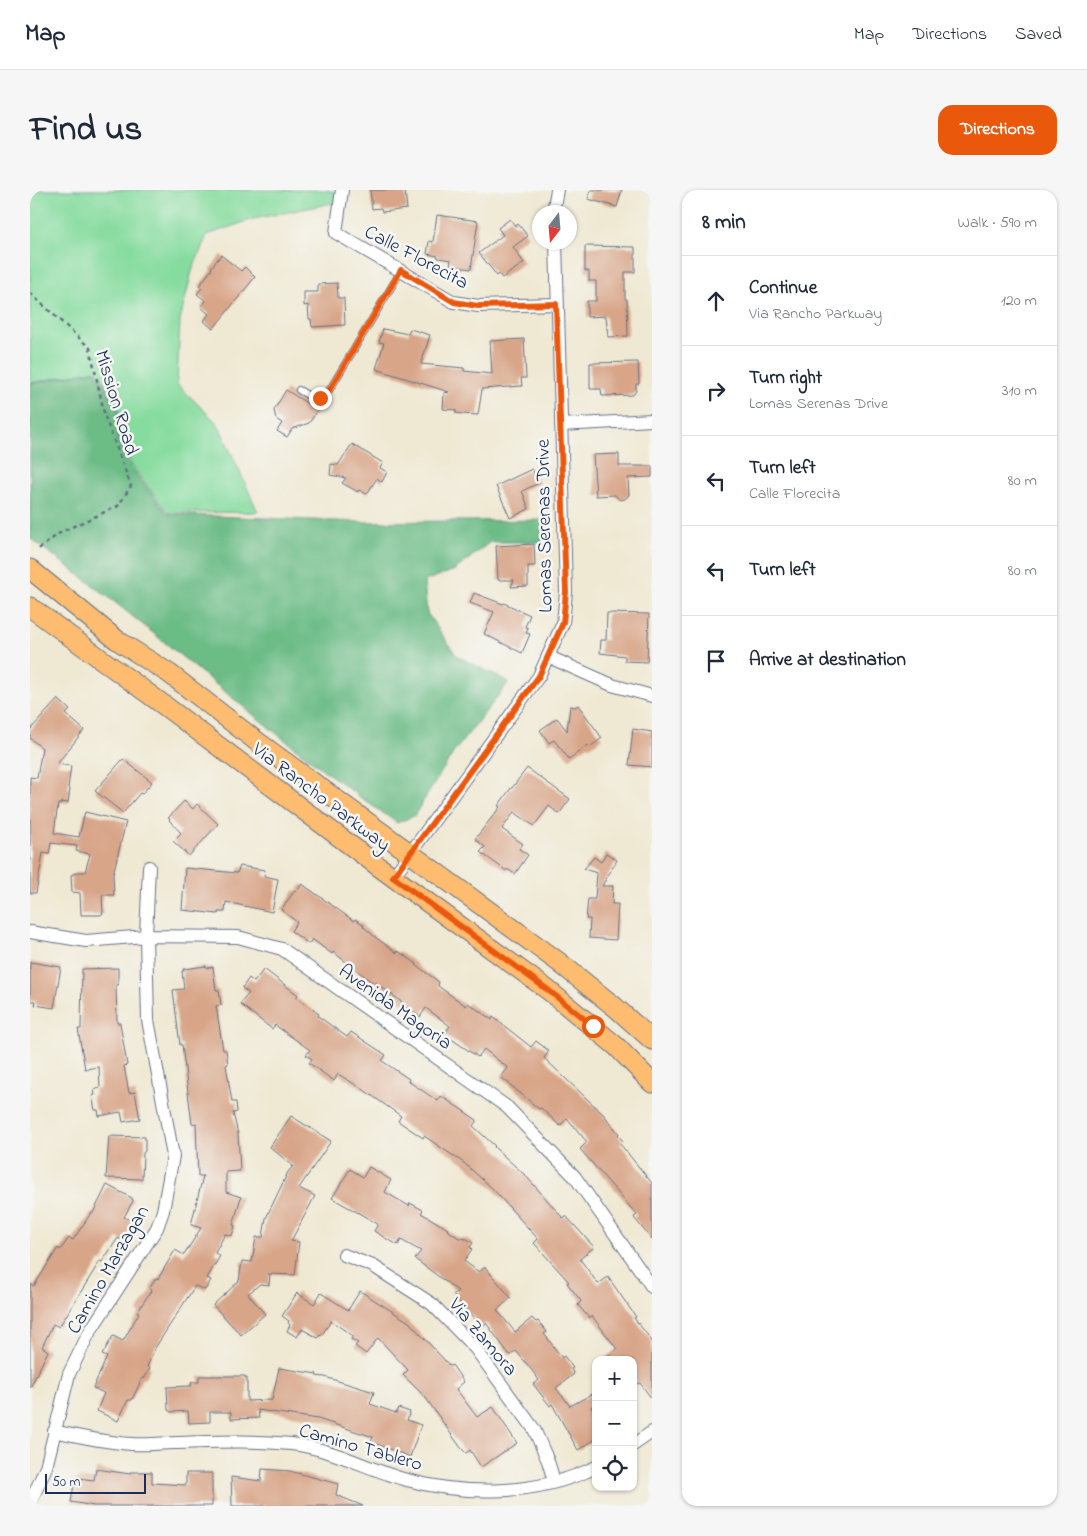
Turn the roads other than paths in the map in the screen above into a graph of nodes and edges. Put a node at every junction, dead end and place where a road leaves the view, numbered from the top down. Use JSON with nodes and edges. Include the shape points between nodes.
{"nodes":[{"id":1,"x":342,"y":190,"type":"edge"},
{"id":2,"x":557,"y":190,"type":"edge"},
{"id":3,"x":554,"y":205,"type":"edge"},
{"id":4,"x":556,"y":250,"type":"edge"},
{"id":5,"x":401,"y":270,"type":"junction"},
{"id":6,"x":556,"y":304,"type":"junction"},
{"id":7,"x":299,"y":390,"type":"dead end"},
{"id":8,"x":652,"y":420,"type":"edge"},
{"id":9,"x":561,"y":424,"type":"junction"},
{"id":10,"x":30,"y":569,"type":"edge"},
{"id":11,"x":30,"y":607,"type":"edge"},
{"id":12,"x":549,"y":657,"type":"junction"},
{"id":13,"x":652,"y":696,"type":"edge"},
{"id":14,"x":410,"y":854,"type":"junction"},
{"id":15,"x":149,"y":867,"type":"dead end"},
{"id":16,"x":393,"y":877,"type":"junction"},
{"id":17,"x":30,"y":932,"type":"edge"},
{"id":18,"x":146,"y":936,"type":"junction"},
{"id":19,"x":652,"y":1040,"type":"edge"},
{"id":20,"x":652,"y":1083,"type":"edge"},
{"id":21,"x":344,"y":1255,"type":"dead end"},
{"id":22,"x":652,"y":1287,"type":"edge"},
{"id":23,"x":54,"y":1431,"type":"junction"},
{"id":24,"x":652,"y":1432,"type":"edge"},
{"id":25,"x":637,"y":1442,"type":"edge"},
{"id":26,"x":592,"y":1468,"type":"edge"},
{"id":27,"x":554,"y":1481,"type":"junction"},
{"id":28,"x":30,"y":1504,"type":"edge"}],
"edges":[{"from":1,"to":5,"type":"street","name":"Calle Florecita","via":[[336,233]]},
{"from":2,"to":3,"type":"street"},
{"from":4,"to":6,"type":"street","name":"Lomas Serenas Drive"},
{"from":5,"to":6,"type":"street","name":"Calle Florecita","via":[[454,302],[478,306]]},
{"from":5,"to":7,"type":"lane","via":[[327,394],[320,398]]},
{"from":6,"to":9,"type":"street","name":"Lomas Serenas Drive"},
{"from":8,"to":9,"type":"street"},
{"from":9,"to":12,"type":"street","name":"Lomas Serenas Drive","via":[[566,592],[563,623]]},
{"from":10,"to":14,"type":"main road","name":"Via Rancho Parkway","via":[[117,640],[170,674]]},
{"from":11,"to":16,"type":"main road","name":"Via Rancho Parkway"},
{"from":12,"to":13,"type":"street","via":[[612,685]]},
{"from":12,"to":14,"type":"street","name":"Lomas Serenas Drive","via":[[539,676]]},
{"from":14,"to":16,"type":"street","name":"Lomas Serenas Drive"},
{"from":14,"to":19,"type":"main road","name":"Via Rancho Parkway","via":[[560,963]]},
{"from":15,"to":18,"type":"street","name":"Camino Marzagan"},
{"from":16,"to":20,"type":"main road","name":"Via Rancho Parkway","via":[[578,1014],[616,1046]]},
{"from":17,"to":18,"type":"street","name":"Avenida Magoria","via":[[86,940]]},
{"from":18,"to":22,"type":"street","name":"Avenida Magoria","via":[[238,937],[282,949],[507,1107],[575,1177]]},
{"from":18,"to":23,"type":"street","name":"Camino Marzagan","via":[[148,1020],[173,1156],[164,1211],[157,1228],[90,1333],[69,1374]]},
{"from":21,"to":27,"type":"street","name":"Via Zamora","via":[[373,1266],[432,1304],[475,1348],[534,1429]]},
{"from":23,"to":27,"type":"street","name":"Camino Tablero","via":[[91,1440],[134,1444],[252,1441],[294,1444],[404,1479],[449,1489],[497,1491]]},
{"from":23,"to":28,"type":"street","name":"Camino Marzagan","via":[[46,1467]]},
{"from":24,"to":25,"type":"street"},
{"from":26,"to":27,"type":"street","name":"Camino Tablero"}]}
